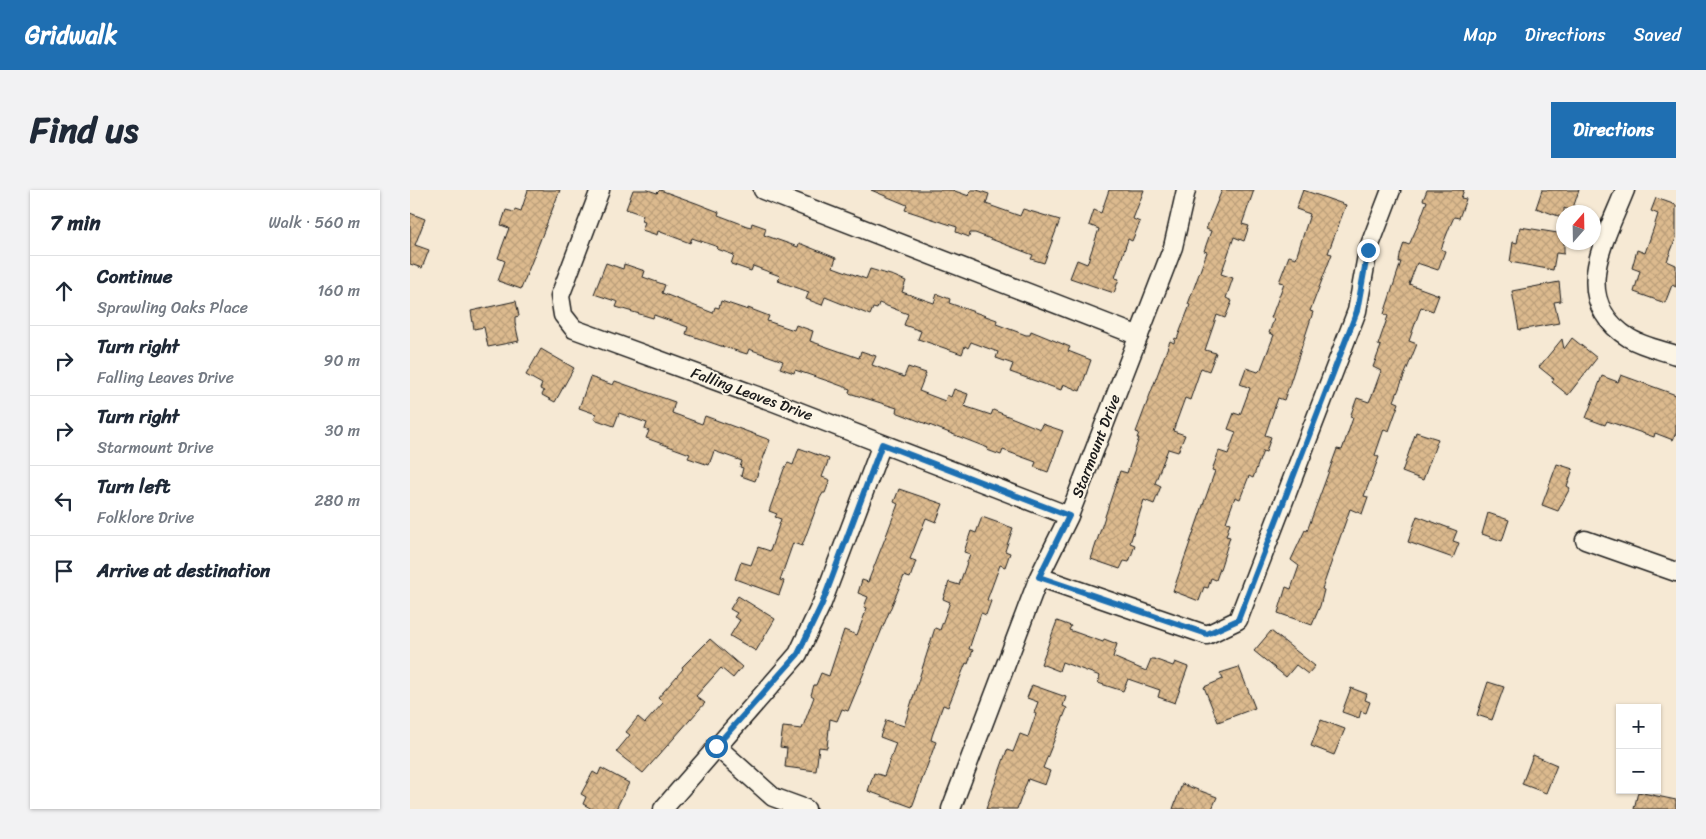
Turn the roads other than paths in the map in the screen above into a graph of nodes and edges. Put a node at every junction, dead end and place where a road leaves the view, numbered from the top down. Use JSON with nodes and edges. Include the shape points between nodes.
{"nodes":[{"id":1,"x":600,"y":190,"type":"edge"},
{"id":2,"x":763,"y":190,"type":"edge"},
{"id":3,"x":1186,"y":190,"type":"edge"},
{"id":4,"x":1391,"y":190,"type":"edge"},
{"id":5,"x":1625,"y":190,"type":"edge"},
{"id":6,"x":1139,"y":336,"type":"junction"},
{"id":7,"x":1676,"y":356,"type":"edge"},
{"id":8,"x":882,"y":444,"type":"junction"},
{"id":9,"x":1069,"y":516,"type":"junction"},
{"id":10,"x":1585,"y":540,"type":"dead end"},
{"id":11,"x":1676,"y":572,"type":"edge"},
{"id":12,"x":1039,"y":577,"type":"junction"},
{"id":13,"x":716,"y":746,"type":"junction"},
{"id":14,"x":663,"y":809,"type":"edge"},
{"id":15,"x":806,"y":809,"type":"edge"},
{"id":16,"x":951,"y":809,"type":"edge"}],
"edges":[{"from":1,"to":8,"type":"street","name":"Falling Leaves Drive","via":[[560,296],[563,315],[574,329]]},
{"from":2,"to":6,"type":"street"},
{"from":3,"to":6,"type":"street","name":"Starmount Drive","via":[[1173,247]]},
{"from":4,"to":12,"type":"street","via":[[1368,250],[1357,311],[1238,620],[1207,634]]},
{"from":5,"to":7,"type":"street","via":[[1600,255],[1594,282],[1599,304],[1609,322],[1630,339]]},
{"from":6,"to":9,"type":"street","name":"Starmount Drive"},
{"from":8,"to":9,"type":"street","name":"Falling Leaves Drive"},
{"from":8,"to":13,"type":"street","via":[[822,604],[798,654]]},
{"from":9,"to":12,"type":"street","name":"Starmount Drive"},
{"from":10,"to":11,"type":"street"},
{"from":12,"to":16,"type":"street","name":"Starmount Drive"},
{"from":13,"to":14,"type":"street"},
{"from":13,"to":15,"type":"street","via":[[773,797]]}]}
